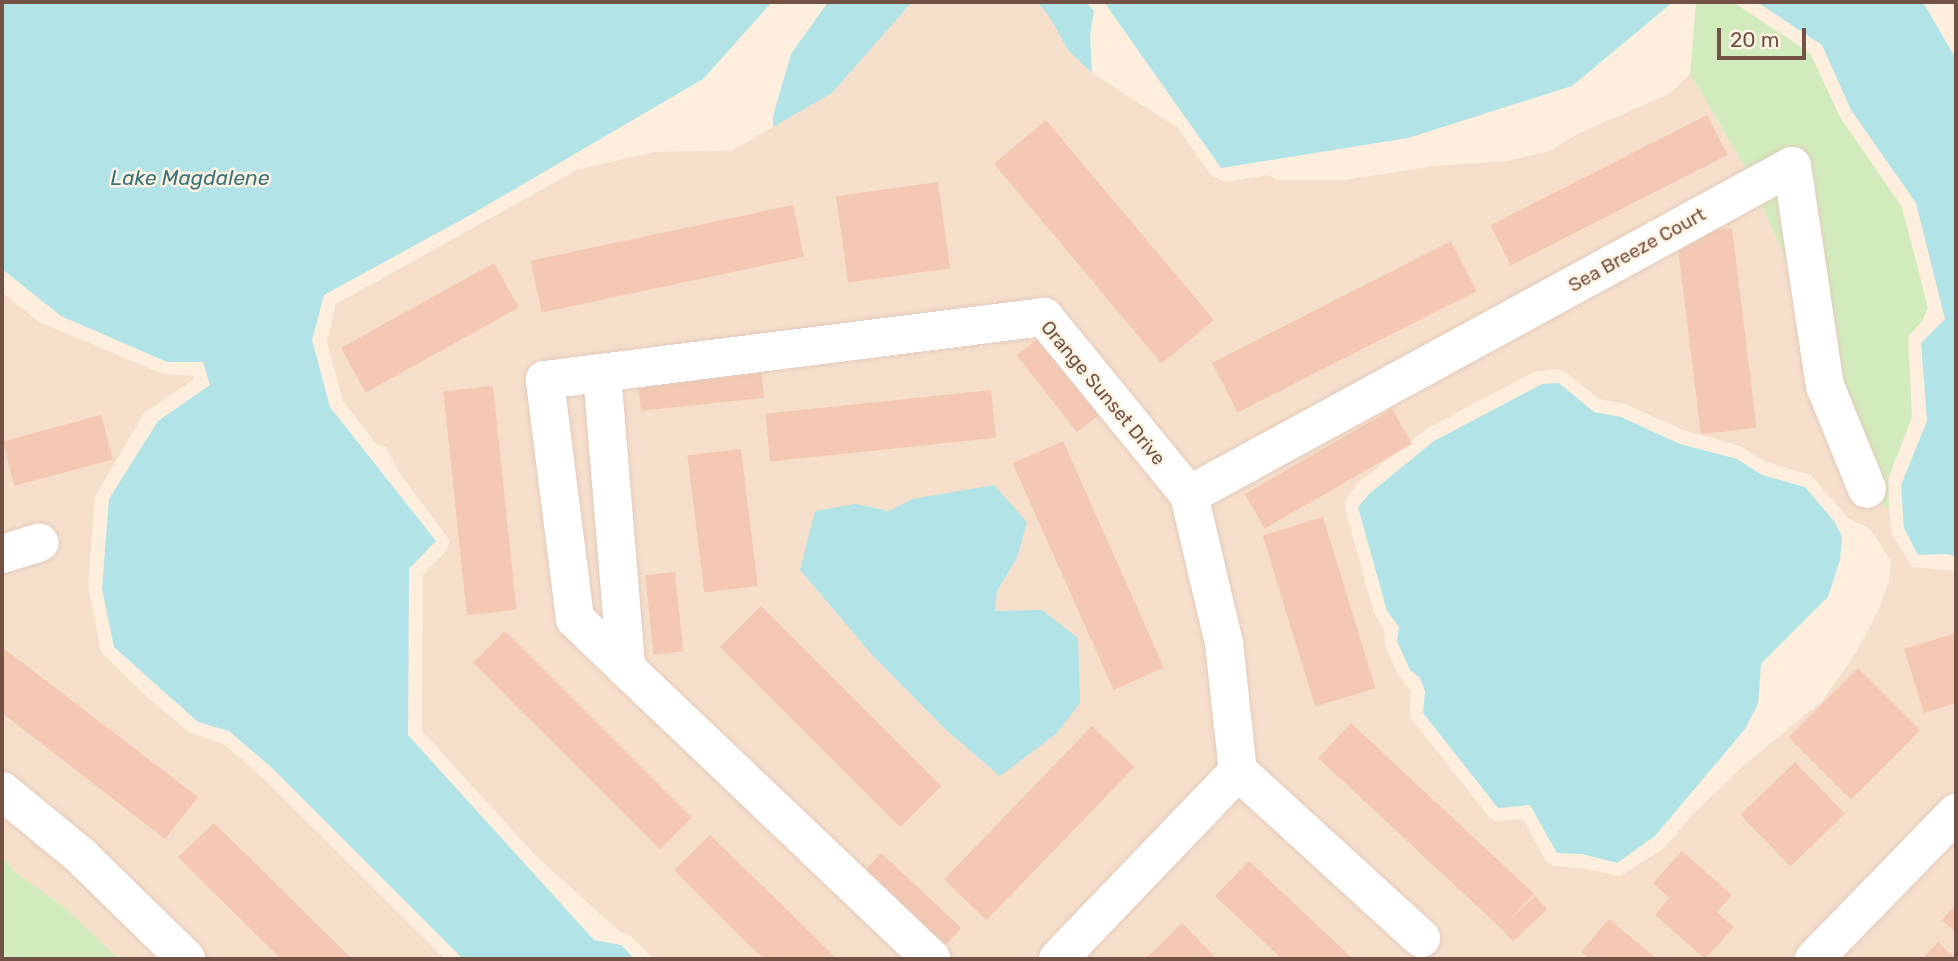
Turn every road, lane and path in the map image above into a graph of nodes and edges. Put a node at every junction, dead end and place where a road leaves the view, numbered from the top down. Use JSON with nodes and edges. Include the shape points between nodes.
{"nodes":[{"id":1,"x":602,"y":373,"type":"junction"},
{"id":2,"x":1867,"y":489,"type":"dead end"},
{"id":3,"x":1189,"y":495,"type":"junction"},
{"id":4,"x":39,"y":543,"type":"dead end"},
{"id":5,"x":2,"y":554,"type":"edge"},
{"id":6,"x":626,"y":668,"type":"junction"},
{"id":7,"x":1238,"y":771,"type":"junction"},
{"id":8,"x":2,"y":791,"type":"edge"},
{"id":9,"x":1956,"y":813,"type":"edge"},
{"id":10,"x":1421,"y":938,"type":"dead end"},
{"id":11,"x":186,"y":959,"type":"edge"},
{"id":12,"x":932,"y":959,"type":"edge"},
{"id":13,"x":1058,"y":959,"type":"edge"},
{"id":14,"x":1814,"y":959,"type":"edge"}],
"edges":[{"from":1,"to":3,"type":"street","name":"Orange Sunset Drive","via":[[1044,317]]},
{"from":1,"to":6,"type":"street"},
{"from":1,"to":6,"type":"street","name":"Orange Sunset Drive","via":[[545,380],[575,619]]},
{"from":2,"to":3,"type":"street","name":"Sea Breeze Court","via":[[1825,386],[1792,166]]},
{"from":3,"to":7,"type":"street","name":"Orange Sunset Drive","via":[[1224,643]]},
{"from":4,"to":5,"type":"street"},
{"from":6,"to":12,"type":"street","name":"Orange Sunset Drive"},
{"from":7,"to":10,"type":"street"},
{"from":7,"to":13,"type":"street"},
{"from":8,"to":11,"type":"street","via":[[81,856]]},
{"from":9,"to":14,"type":"street"}]}
